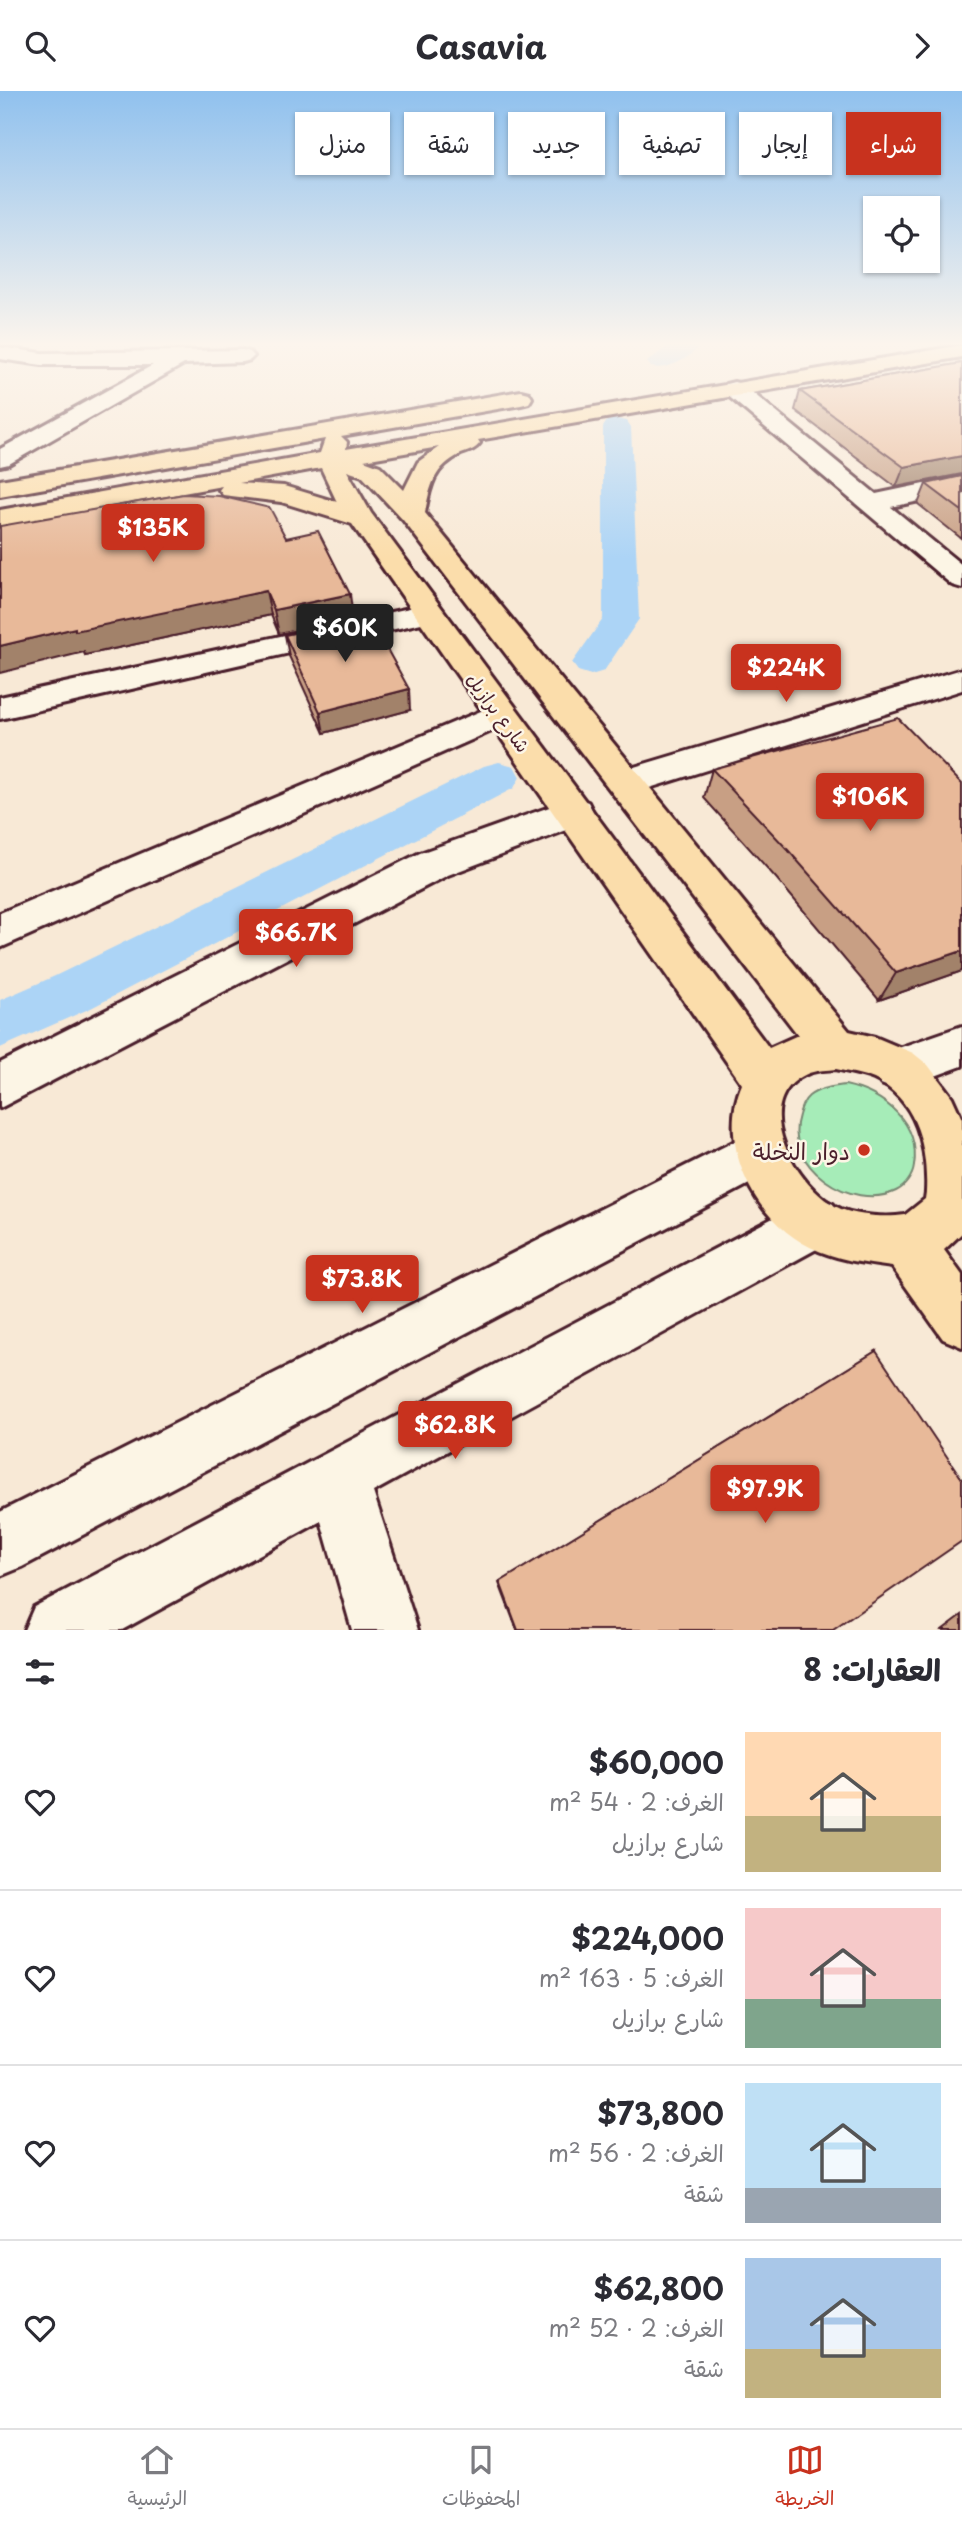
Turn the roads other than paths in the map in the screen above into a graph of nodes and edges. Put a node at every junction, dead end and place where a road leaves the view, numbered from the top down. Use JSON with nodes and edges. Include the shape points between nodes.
{"nodes":[{"id":1,"x":79,"y":415,"type":"edge"},
{"id":2,"x":417,"y":415,"type":"edge"},
{"id":3,"x":577,"y":415,"type":"edge"},
{"id":4,"x":765,"y":415,"type":"edge"},
{"id":5,"x":355,"y":425,"type":"junction"},
{"id":6,"x":509,"y":426,"type":"junction"},
{"id":7,"x":259,"y":444,"type":"junction"},
{"id":8,"x":332,"y":458,"type":"junction"},
{"id":9,"x":0,"y":459,"type":"edge"},
{"id":10,"x":962,"y":484,"type":"edge"},
{"id":11,"x":0,"y":488,"type":"edge"},
{"id":12,"x":146,"y":493,"type":"junction"},
{"id":13,"x":871,"y":503,"type":"junction"},
{"id":14,"x":412,"y":514,"type":"junction"},
{"id":15,"x":0,"y":518,"type":"edge"},
{"id":16,"x":360,"y":518,"type":"junction"},
{"id":17,"x":962,"y":579,"type":"edge"},
{"id":18,"x":428,"y":613,"type":"junction"},
{"id":19,"x":962,"y":679,"type":"edge"},
{"id":20,"x":0,"y":708,"type":"edge"},
{"id":21,"x":500,"y":714,"type":"junction"},
{"id":22,"x":627,"y":782,"type":"junction"},
{"id":23,"x":575,"y":812,"type":"junction"},
{"id":24,"x":0,"y":931,"type":"edge"},
{"id":25,"x":962,"y":1046,"type":"edge"},
{"id":26,"x":836,"y":1049,"type":"junction"},
{"id":27,"x":897,"y":1069,"type":"junction"},
{"id":28,"x":766,"y":1081,"type":"junction"},
{"id":29,"x":0,"y":1086,"type":"edge"},
{"id":30,"x":958,"y":1133,"type":"edge"},
{"id":31,"x":759,"y":1153,"type":"junction"},
{"id":32,"x":959,"y":1203,"type":"edge"},
{"id":33,"x":815,"y":1222,"type":"junction"},
{"id":34,"x":905,"y":1241,"type":"junction"},
{"id":35,"x":962,"y":1320,"type":"edge"},
{"id":36,"x":339,"y":1478,"type":"junction"},
{"id":37,"x":0,"y":1545,"type":"edge"},
{"id":38,"x":57,"y":1630,"type":"edge"},
{"id":39,"x":385,"y":1630,"type":"edge"}],
"edges":[{"from":1,"to":9,"type":"street"},
{"from":2,"to":5,"type":"highway"},
{"from":3,"to":6,"type":"highway"},
{"from":4,"to":13,"type":"street"},
{"from":5,"to":7,"type":"highway"},
{"from":5,"to":8,"type":"highway","via":[[333,443]]},
{"from":6,"to":8,"type":"highway"},
{"from":6,"to":14,"type":"highway","via":[[438,454],[416,482]]},
{"from":7,"to":8,"type":"highway","via":[[306,448]]},
{"from":7,"to":11,"type":"highway"},
{"from":8,"to":12,"type":"highway"},
{"from":8,"to":14,"type":"highway","via":[[371,471]]},
{"from":8,"to":16,"type":"highway","name":"شارع برازيل","via":[[335,478]]},
{"from":10,"to":13,"type":"street"},
{"from":12,"to":15,"type":"highway"},
{"from":12,"to":16,"type":"highway","via":[[240,490],[284,494]]},
{"from":13,"to":17,"type":"street"},
{"from":14,"to":22,"type":"highway"},
{"from":16,"to":18,"type":"highway","name":"شارع برازيل"},
{"from":18,"to":20,"type":"street"},
{"from":18,"to":21,"type":"highway","name":"شارع برازيل"},
{"from":19,"to":22,"type":"street"},
{"from":21,"to":23,"type":"highway","name":"شارع برازيل"},
{"from":21,"to":24,"type":"street"},
{"from":22,"to":26,"type":"highway"},
{"from":23,"to":28,"type":"highway","name":"شارع برازيل"},
{"from":23,"to":29,"type":"street","via":[[433,864]]},
{"from":25,"to":27,"type":"street"},
{"from":26,"to":27,"type":"highway","via":[[865,1054]]},
{"from":26,"to":28,"type":"highway","via":[[805,1052],[779,1066]]},
{"from":27,"to":30,"type":"highway","via":[[935,1103]]},
{"from":28,"to":31,"type":"highway","via":[[755,1109]]},
{"from":30,"to":32,"type":"highway"},
{"from":31,"to":33,"type":"highway","via":[[777,1187]]},
{"from":31,"to":37,"type":"street"},
{"from":32,"to":34,"type":"highway","via":[[934,1227]]},
{"from":33,"to":34,"type":"highway","via":[[852,1239]]},
{"from":33,"to":36,"type":"street"},
{"from":34,"to":35,"type":"highway"},
{"from":36,"to":38,"type":"street"},
{"from":36,"to":39,"type":"street"}]}
